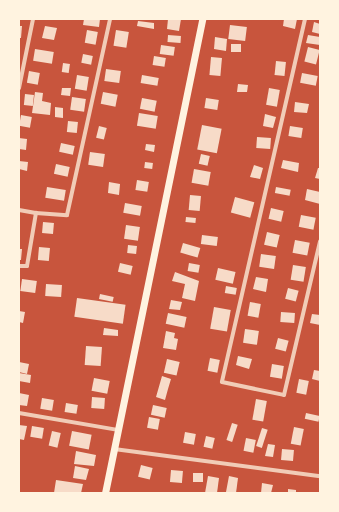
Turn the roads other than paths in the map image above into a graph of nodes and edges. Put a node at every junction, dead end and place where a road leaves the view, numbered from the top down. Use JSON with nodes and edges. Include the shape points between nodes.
{"nodes":[{"id":1,"x":33,"y":19,"type":"edge"},
{"id":2,"x":110,"y":19,"type":"edge"},
{"id":3,"x":202,"y":19,"type":"edge"},
{"id":4,"x":305,"y":19,"type":"edge"},
{"id":5,"x":19,"y":88,"type":"edge"},
{"id":6,"x":19,"y":210,"type":"edge"},
{"id":7,"x":36,"y":213,"type":"junction"},
{"id":8,"x":320,"y":241,"type":"edge"},
{"id":9,"x":19,"y":266,"type":"edge"},
{"id":10,"x":19,"y":413,"type":"edge"},
{"id":11,"x":118,"y":430,"type":"junction"},
{"id":12,"x":114,"y":449,"type":"junction"},
{"id":13,"x":320,"y":476,"type":"edge"},
{"id":14,"x":106,"y":493,"type":"edge"}],
"edges":[{"from":1,"to":5,"type":"street"},
{"from":2,"to":7,"type":"street","via":[[67,215]]},
{"from":3,"to":11,"type":"main road"},
{"from":4,"to":8,"type":"street","via":[[222,382],[284,395]]},
{"from":6,"to":7,"type":"street"},
{"from":7,"to":9,"type":"street","via":[[27,266]]},
{"from":10,"to":11,"type":"street"},
{"from":11,"to":12,"type":"main road"},
{"from":12,"to":13,"type":"street"},
{"from":12,"to":14,"type":"main road"}]}
